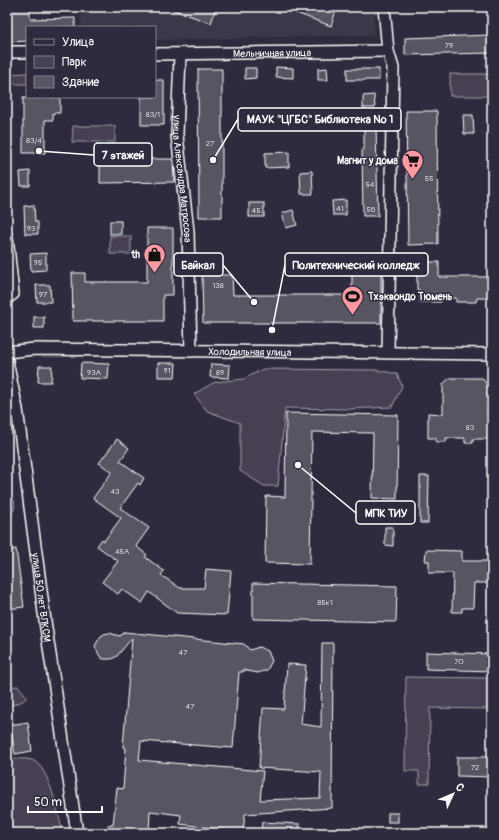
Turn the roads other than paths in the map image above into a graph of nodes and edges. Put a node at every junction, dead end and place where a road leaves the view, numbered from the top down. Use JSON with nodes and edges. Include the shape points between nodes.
{"nodes":[{"id":1,"x":384,"y":7,"type":"edge"},
{"id":2,"x":388,"y":51,"type":"junction"},
{"id":3,"x":7,"y":52,"type":"edge"},
{"id":4,"x":26,"y":52,"type":"edge"},
{"id":5,"x":156,"y":54,"type":"edge"},
{"id":6,"x":180,"y":55,"type":"junction"},
{"id":7,"x":7,"y":237,"type":"edge"},
{"id":8,"x":7,"y":298,"type":"edge"},
{"id":9,"x":191,"y":351,"type":"junction"},
{"id":10,"x":7,"y":352,"type":"edge"},
{"id":11,"x":388,"y":352,"type":"junction"},
{"id":12,"x":492,"y":354,"type":"edge"},
{"id":13,"x":7,"y":361,"type":"edge"},
{"id":14,"x":77,"y":833,"type":"edge"}],
"edges":[{"from":1,"to":2,"type":"street"},
{"from":2,"to":6,"type":"street","name":"Мельничная улица"},
{"from":2,"to":11,"type":"street","via":[[394,68]]},
{"from":3,"to":4,"type":"street"},
{"from":5,"to":6,"type":"street","name":"Мельничная улица"},
{"from":6,"to":9,"type":"street","name":"улица Александра Матросова","via":[[177,135],[188,231]]},
{"from":7,"to":8,"type":"street","via":[[14,294]]},
{"from":9,"to":10,"type":"street","name":"Холодильная улица","via":[[34,349]]},
{"from":9,"to":11,"type":"street","name":"Холодильная улица"},
{"from":11,"to":12,"type":"street","name":"Холодильная улица"},
{"from":13,"to":14,"type":"street","name":"улица 50 лет ВЛКСМ","via":[[17,409]]}]}
